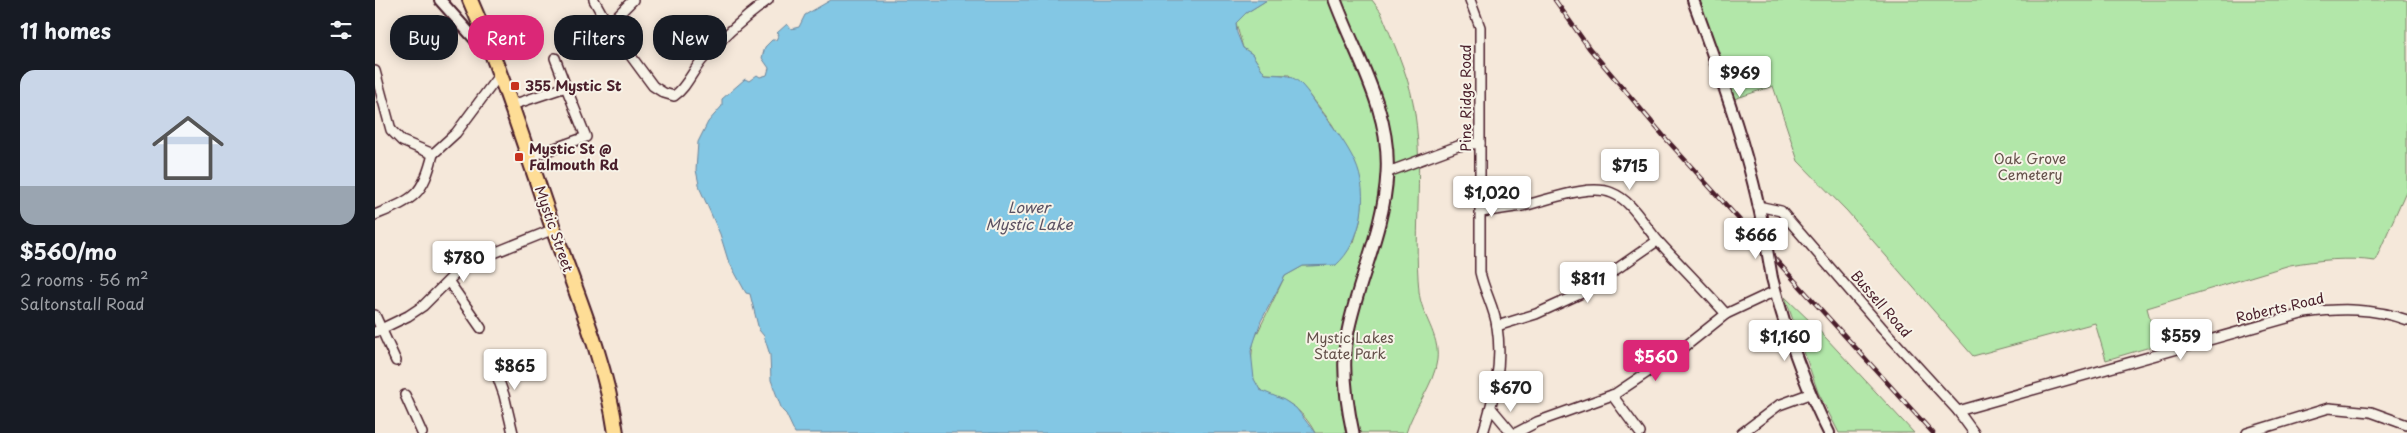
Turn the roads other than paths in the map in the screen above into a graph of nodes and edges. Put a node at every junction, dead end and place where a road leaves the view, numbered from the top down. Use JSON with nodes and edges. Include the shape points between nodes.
{"nodes":[{"id":1,"x":440,"y":0,"type":"edge"},
{"id":2,"x":470,"y":0,"type":"edge"},
{"id":3,"x":594,"y":0,"type":"edge"},
{"id":4,"x":633,"y":0,"type":"edge"},
{"id":5,"x":768,"y":0,"type":"edge"},
{"id":6,"x":1335,"y":0,"type":"edge"},
{"id":7,"x":1470,"y":0,"type":"edge"},
{"id":8,"x":1693,"y":0,"type":"edge"},
{"id":9,"x":477,"y":15,"type":"edge"},
{"id":10,"x":603,"y":15,"type":"edge"},
{"id":11,"x":619,"y":15,"type":"edge"},
{"id":12,"x":468,"y":32,"type":"edge"},
{"id":13,"x":495,"y":60,"type":"edge"},
{"id":14,"x":556,"y":60,"type":"edge"},
{"id":15,"x":634,"y":60,"type":"edge"},
{"id":16,"x":375,"y":71,"type":"edge"},
{"id":17,"x":500,"y":74,"type":"junction"},
{"id":18,"x":567,"y":87,"type":"junction"},
{"id":19,"x":512,"y":105,"type":"junction"},
{"id":20,"x":1480,"y":143,"type":"junction"},
{"id":21,"x":433,"y":154,"type":"junction"},
{"id":22,"x":530,"y":157,"type":"junction"},
{"id":23,"x":1388,"y":172,"type":"junction"},
{"id":24,"x":1759,"y":206,"type":"junction"},
{"id":25,"x":1481,"y":212,"type":"junction"},
{"id":26,"x":375,"y":216,"type":"edge"},
{"id":27,"x":554,"y":229,"type":"junction"},
{"id":28,"x":1657,"y":240,"type":"junction"},
{"id":29,"x":449,"y":282,"type":"junction"},
{"id":30,"x":1775,"y":291,"type":"junction"},
{"id":31,"x":375,"y":314,"type":"edge"},
{"id":32,"x":1726,"y":314,"type":"junction"},
{"id":33,"x":2407,"y":320,"type":"edge"},
{"id":34,"x":1497,"y":326,"type":"junction"},
{"id":35,"x":481,"y":328,"type":"dead end"},
{"id":36,"x":379,"y":330,"type":"edge"},
{"id":37,"x":490,"y":356,"type":"dead end"},
{"id":38,"x":396,"y":362,"type":"dead end"},
{"id":39,"x":1809,"y":394,"type":"junction"},
{"id":40,"x":405,"y":395,"type":"dead end"},
{"id":41,"x":1612,"y":395,"type":"junction"},
{"id":42,"x":1491,"y":408,"type":"junction"},
{"id":43,"x":1958,"y":411,"type":"junction"},
{"id":44,"x":2407,"y":425,"type":"edge"},
{"id":45,"x":422,"y":433,"type":"edge"},
{"id":46,"x":513,"y":433,"type":"edge"},
{"id":47,"x":617,"y":433,"type":"edge"},
{"id":48,"x":1353,"y":433,"type":"edge"},
{"id":49,"x":1483,"y":433,"type":"edge"},
{"id":50,"x":1512,"y":433,"type":"edge"},
{"id":51,"x":1516,"y":433,"type":"edge"},
{"id":52,"x":1640,"y":433,"type":"edge"},
{"id":53,"x":1742,"y":433,"type":"edge"},
{"id":54,"x":1829,"y":433,"type":"edge"},
{"id":55,"x":1974,"y":433,"type":"edge"},
{"id":56,"x":2247,"y":433,"type":"edge"}],
"edges":[{"from":1,"to":12,"type":"street"},
{"from":2,"to":9,"type":"highway","name":"Mystic Street"},
{"from":3,"to":10,"type":"street"},
{"from":4,"to":11,"type":"street"},
{"from":5,"to":15,"type":"street","via":[[722,38],[674,96],[653,86]]},
{"from":6,"to":23,"type":"main road","via":[[1377,103]]},
{"from":7,"to":20,"type":"street","name":"Pine Ridge Road","via":[[1480,27]]},
{"from":8,"to":24,"type":"street","via":[[1736,124]]},
{"from":13,"to":17,"type":"highway","name":"Mystic Street"},
{"from":14,"to":18,"type":"street"},
{"from":16,"to":21,"type":"street","via":[[391,130],[403,141]]},
{"from":17,"to":19,"type":"highway","name":"Mystic Street"},
{"from":17,"to":21,"type":"street","via":[[456,133]]},
{"from":18,"to":19,"type":"street"},
{"from":18,"to":22,"type":"street","via":[[586,137]]},
{"from":19,"to":22,"type":"highway","name":"Mystic Street"},
{"from":20,"to":23,"type":"street","via":[[1458,146]]},
{"from":20,"to":25,"type":"street","name":"Pine Ridge Road"},
{"from":21,"to":26,"type":"street","via":[[419,192]]},
{"from":22,"to":27,"type":"highway","name":"Mystic Street"},
{"from":23,"to":48,"type":"main road","via":[[1379,231],[1347,333],[1346,392]]},
{"from":24,"to":30,"type":"street","bridge":true},
{"from":24,"to":43,"type":"street","name":"Bussell Road","via":[[1781,211]]},
{"from":25,"to":28,"type":"street","via":[[1590,191],[1611,192],[1624,201]]},
{"from":25,"to":34,"type":"street","name":"Pine Ridge Road","via":[[1480,272]]},
{"from":27,"to":29,"type":"street","via":[[464,265]]},
{"from":27,"to":47,"type":"highway","name":"Mystic Street","via":[[600,363]]},
{"from":28,"to":32,"type":"street"},
{"from":28,"to":34,"type":"street","via":[[1582,294],[1537,314]]},
{"from":29,"to":35,"type":"street"},
{"from":29,"to":36,"type":"street","via":[[408,316]]},
{"from":30,"to":32,"type":"street"},
{"from":30,"to":39,"type":"street"},
{"from":31,"to":36,"type":"street"},
{"from":32,"to":41,"type":"street","via":[[1682,349]]},
{"from":33,"to":43,"type":"street","name":"Roberts Road","via":[[2361,309],[2305,313]]},
{"from":34,"to":42,"type":"street","name":"Pine Ridge Road","via":[[1499,370]]},
{"from":36,"to":38,"type":"street"},
{"from":37,"to":46,"type":"street"},
{"from":39,"to":53,"type":"street","via":[[1779,405]]},
{"from":39,"to":54,"type":"street"},
{"from":40,"to":45,"type":"street"},
{"from":41,"to":51,"type":"street"},
{"from":41,"to":52,"type":"street"},
{"from":42,"to":49,"type":"street","name":"Pine Ridge Road"},
{"from":42,"to":50,"type":"street"},
{"from":43,"to":55,"type":"street","name":"Bussell Road"},
{"from":44,"to":56,"type":"street","via":[[2371,412],[2329,408]]}]}
